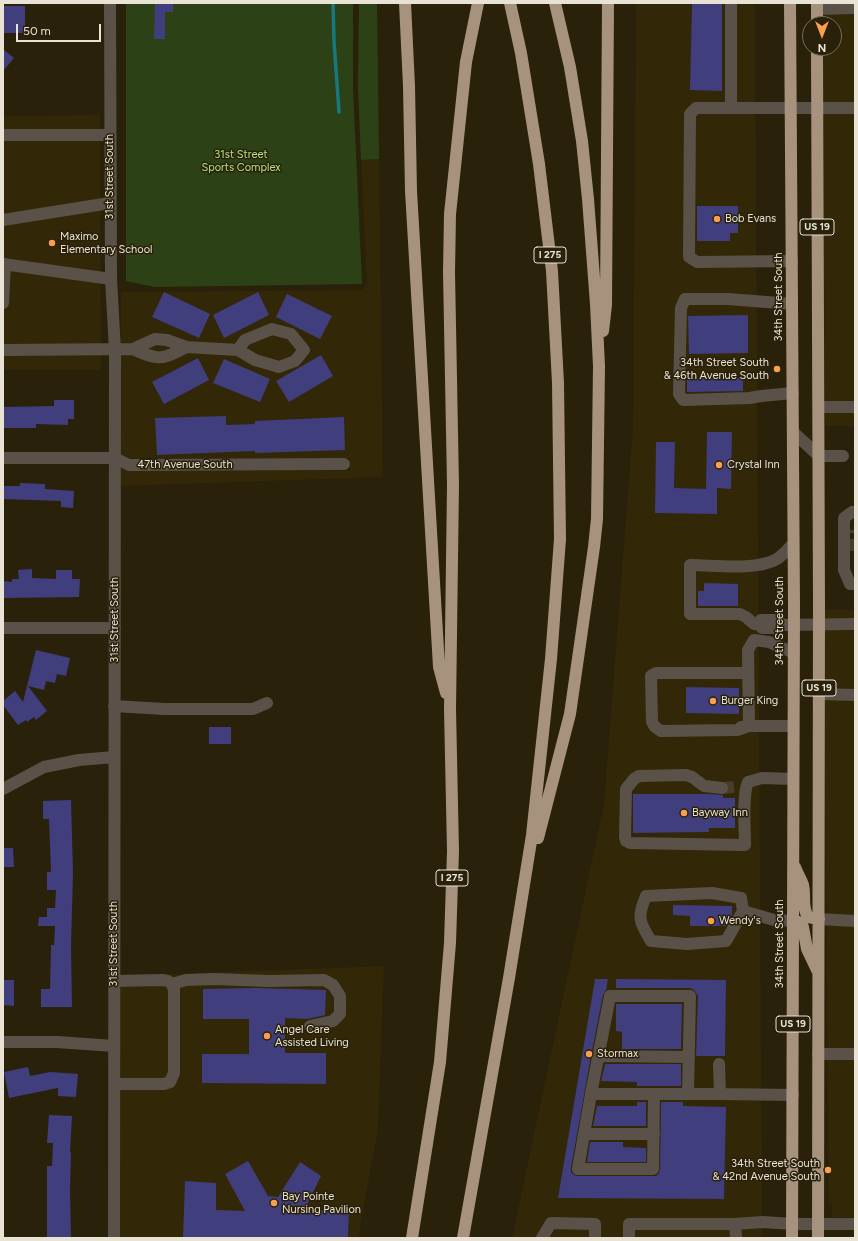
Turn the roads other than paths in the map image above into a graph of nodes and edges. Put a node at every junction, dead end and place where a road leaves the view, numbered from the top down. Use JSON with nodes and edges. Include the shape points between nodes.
{"nodes":[{"id":1,"x":110,"y":3,"type":"edge"},
{"id":2,"x":405,"y":3,"type":"edge"},
{"id":3,"x":478,"y":3,"type":"edge"},
{"id":4,"x":510,"y":3,"type":"edge"},
{"id":5,"x":555,"y":3,"type":"edge"},
{"id":6,"x":608,"y":3,"type":"edge"},
{"id":7,"x":730,"y":3,"type":"edge"},
{"id":8,"x":790,"y":3,"type":"edge"},
{"id":9,"x":817,"y":6,"type":"edge"},
{"id":10,"x":855,"y":8,"type":"edge"},
{"id":11,"x":817,"y":56,"type":"edge"},
{"id":12,"x":791,"y":107,"type":"junction"},
{"id":13,"x":731,"y":108,"type":"junction"},
{"id":14,"x":817,"y":108,"type":"junction"},
{"id":15,"x":855,"y":108,"type":"edge"},
{"id":16,"x":3,"y":135,"type":"edge"},
{"id":17,"x":110,"y":135,"type":"junction"},
{"id":18,"x":110,"y":203,"type":"junction"},
{"id":19,"x":3,"y":220,"type":"edge"},
{"id":20,"x":792,"y":262,"type":"junction"},
{"id":21,"x":4,"y":264,"type":"edge"},
{"id":22,"x":111,"y":279,"type":"junction"},
{"id":23,"x":3,"y":303,"type":"edge"},
{"id":24,"x":792,"y":304,"type":"junction"},
{"id":25,"x":186,"y":347,"type":"junction"},
{"id":26,"x":133,"y":349,"type":"junction"},
{"id":27,"x":3,"y":350,"type":"edge"},
{"id":28,"x":115,"y":350,"type":"junction"},
{"id":29,"x":238,"y":350,"type":"junction"},
{"id":30,"x":599,"y":366,"type":"junction"},
{"id":31,"x":793,"y":393,"type":"junction"},
{"id":32,"x":819,"y":407,"type":"junction"},
{"id":33,"x":855,"y":407,"type":"edge"},
{"id":34,"x":793,"y":432,"type":"junction"},
{"id":35,"x":819,"y":456,"type":"junction"},
{"id":36,"x":843,"y":456,"type":"dead end"},
{"id":37,"x":3,"y":458,"type":"edge"},
{"id":38,"x":114,"y":458,"type":"junction"},
{"id":39,"x":344,"y":464,"type":"dead end"},
{"id":40,"x":853,"y":512,"type":"edge"},
{"id":41,"x":852,"y":530,"type":"dead end"},
{"id":42,"x":793,"y":544,"type":"junction"},
{"id":43,"x":852,"y":551,"type":"dead end"},
{"id":44,"x":851,"y":582,"type":"edge"},
{"id":45,"x":855,"y":624,"type":"edge"},
{"id":46,"x":788,"y":625,"type":"junction"},
{"id":47,"x":819,"y":625,"type":"junction"},
{"id":48,"x":3,"y":628,"type":"edge"},
{"id":49,"x":115,"y":628,"type":"junction"},
{"id":50,"x":794,"y":653,"type":"junction"},
{"id":51,"x":748,"y":673,"type":"junction"},
{"id":52,"x":819,"y":694,"type":"junction"},
{"id":53,"x":855,"y":695,"type":"edge"},
{"id":54,"x":267,"y":703,"type":"dead end"},
{"id":55,"x":114,"y":706,"type":"junction"},
{"id":56,"x":450,"y":709,"type":"junction"},
{"id":57,"x":749,"y":726,"type":"junction"},
{"id":58,"x":793,"y":726,"type":"junction"},
{"id":59,"x":114,"y":757,"type":"junction"},
{"id":60,"x":793,"y":779,"type":"junction"},
{"id":61,"x":722,"y":788,"type":"tunnel mouth"},
{"id":62,"x":3,"y":789,"type":"edge"},
{"id":63,"x":793,"y":864,"type":"junction"},
{"id":64,"x":520,"y":909,"type":"junction"},
{"id":65,"x":743,"y":911,"type":"junction"},
{"id":66,"x":819,"y":919,"type":"junction"},
{"id":67,"x":855,"y":920,"type":"edge"},
{"id":68,"x":793,"y":921,"type":"junction"},
{"id":69,"x":819,"y":973,"type":"junction"},
{"id":70,"x":114,"y":981,"type":"junction"},
{"id":71,"x":172,"y":984,"type":"junction"},
{"id":72,"x":310,"y":1026,"type":"dead end"},
{"id":73,"x":3,"y":1042,"type":"edge"},
{"id":74,"x":114,"y":1046,"type":"junction"},
{"id":75,"x":818,"y":1054,"type":"junction"},
{"id":76,"x":855,"y":1054,"type":"edge"},
{"id":77,"x":598,"y":1056,"type":"junction"},
{"id":78,"x":689,"y":1057,"type":"junction"},
{"id":79,"x":720,"y":1064,"type":"dead end"},
{"id":80,"x":114,"y":1084,"type":"junction"},
{"id":81,"x":591,"y":1094,"type":"junction"},
{"id":82,"x":654,"y":1094,"type":"junction"},
{"id":83,"x":688,"y":1094,"type":"junction"},
{"id":84,"x":720,"y":1094,"type":"junction"},
{"id":85,"x":793,"y":1095,"type":"junction"},
{"id":86,"x":584,"y":1134,"type":"junction"},
{"id":87,"x":654,"y":1134,"type":"junction"},
{"id":88,"x":736,"y":1224,"type":"junction"},
{"id":89,"x":793,"y":1224,"type":"junction"},
{"id":90,"x":818,"y":1224,"type":"junction"},
{"id":91,"x":855,"y":1224,"type":"edge"},
{"id":92,"x":114,"y":1238,"type":"edge"},
{"id":93,"x":412,"y":1238,"type":"edge"},
{"id":94,"x":463,"y":1238,"type":"edge"},
{"id":95,"x":542,"y":1238,"type":"edge"},
{"id":96,"x":596,"y":1238,"type":"edge"},
{"id":97,"x":629,"y":1238,"type":"edge"},
{"id":98,"x":736,"y":1238,"type":"edge"},
{"id":99,"x":792,"y":1238,"type":"edge"},
{"id":100,"x":818,"y":1238,"type":"edge"}],
"edges":[{"from":1,"to":17,"type":"street","name":"31st Street South"},
{"from":2,"to":56,"type":"highway","via":[[411,192],[439,667]]},
{"from":3,"to":56,"type":"highway","number":"I 275","via":[[466,62],[450,214]]},
{"from":4,"to":64,"type":"highway","number":"I 275","via":[[539,164],[552,271],[561,511],[541,760]]},
{"from":5,"to":30,"type":"highway","via":[[570,67],[582,141]]},
{"from":6,"to":30,"type":"highway","via":[[606,305]]},
{"from":7,"to":13,"type":"street"},
{"from":8,"to":12,"type":"highway","name":"34th Street South","number":"US 19"},
{"from":9,"to":10,"type":"street"},
{"from":11,"to":14,"type":"highway","number":"US 19"},
{"from":12,"to":13,"type":"street"},
{"from":12,"to":14,"type":"street"},
{"from":12,"to":20,"type":"highway","name":"34th Street South","number":"US 19"},
{"from":13,"to":20,"type":"street","via":[[696,108],[690,114],[688,256],[697,262]]},
{"from":14,"to":15,"type":"street"},
{"from":14,"to":32,"type":"highway","number":"US 19"},
{"from":16,"to":17,"type":"street"},
{"from":17,"to":18,"type":"street","name":"31st Street South"},
{"from":18,"to":19,"type":"street"},
{"from":18,"to":22,"type":"street","name":"31st Street South"},
{"from":20,"to":24,"type":"highway","name":"34th Street South","number":"US 19"},
{"from":21,"to":22,"type":"street"},
{"from":21,"to":23,"type":"street"},
{"from":22,"to":28,"type":"street","name":"31st Street South"},
{"from":24,"to":31,"type":"highway","name":"34th Street South","number":"US 19"},
{"from":24,"to":31,"type":"street","via":[[728,299],[685,299],[681,308],[679,394],[683,400],[700,400]]},
{"from":25,"to":26,"type":"street","via":[[167,340],[155,339]]},
{"from":25,"to":26,"type":"street","via":[[162,358],[151,357]]},
{"from":25,"to":29,"type":"street"},
{"from":26,"to":28,"type":"street"},
{"from":27,"to":28,"type":"street"},
{"from":28,"to":38,"type":"street","name":"31st Street South"},
{"from":29,"to":29,"type":"street","via":[[255,360],[279,367],[296,361],[304,350],[291,334],[272,329],[245,340]]},
{"from":30,"to":64,"type":"highway","via":[[597,519],[570,714]]},
{"from":31,"to":34,"type":"highway","name":"34th Street South","number":"US 19"},
{"from":32,"to":33,"type":"street"},
{"from":32,"to":35,"type":"highway","number":"US 19"},
{"from":34,"to":35,"type":"street"},
{"from":34,"to":42,"type":"highway","name":"34th Street South","number":"US 19"},
{"from":35,"to":36,"type":"street"},
{"from":35,"to":47,"type":"highway","number":"US 19"},
{"from":37,"to":38,"type":"street","name":"47th Avenue South"},
{"from":38,"to":39,"type":"street","name":"47th Avenue South","via":[[129,465]]},
{"from":38,"to":49,"type":"street","name":"31st Street South"},
{"from":40,"to":41,"type":"street"},
{"from":40,"to":44,"type":"street","via":[[844,518],[844,570]]},
{"from":42,"to":46,"type":"highway","name":"34th Street South","number":"US 19"},
{"from":42,"to":46,"type":"street","via":[[778,559],[759,565],[690,565],[690,614],[740,614],[756,624],[761,620],[777,620]]},
{"from":43,"to":44,"type":"street"},
{"from":45,"to":47,"type":"street"},
{"from":46,"to":47,"type":"street"},
{"from":46,"to":50,"type":"highway","name":"34th Street South","number":"US 19"},
{"from":47,"to":52,"type":"highway","number":"US 19"},
{"from":48,"to":49,"type":"street"},
{"from":49,"to":55,"type":"street","name":"31st Street South"},
{"from":50,"to":51,"type":"street","via":[[769,642],[754,640],[748,650]]},
{"from":50,"to":58,"type":"highway","name":"34th Street South","number":"US 19"},
{"from":51,"to":57,"type":"street"},
{"from":51,"to":57,"type":"street","via":[[656,673],[657,715],[659,722],[666,726]]},
{"from":52,"to":53,"type":"street"},
{"from":52,"to":66,"type":"highway","number":"US 19"},
{"from":54,"to":55,"type":"street","via":[[253,709]]},
{"from":55,"to":59,"type":"street","name":"31st Street South"},
{"from":56,"to":93,"type":"highway","number":"I 275","via":[[453,851],[450,943],[440,1062]]},
{"from":57,"to":58,"type":"street"},
{"from":58,"to":60,"type":"highway","name":"34th Street South","number":"US 19"},
{"from":59,"to":62,"type":"street","via":[[44,767]]},
{"from":59,"to":70,"type":"street","name":"31st Street South"},
{"from":60,"to":61,"type":"street","via":[[758,778],[740,787],[745,845],[626,841],[626,789],[639,776],[686,775],[704,786]]},
{"from":60,"to":63,"type":"highway","name":"34th Street South","number":"US 19"},
{"from":63,"to":66,"type":"highway","via":[[803,885],[805,912],[808,917]]},
{"from":63,"to":68,"type":"highway","name":"34th Street South","number":"US 19"},
{"from":64,"to":94,"type":"highway","number":"I 275"},
{"from":65,"to":65,"type":"street","via":[[741,898],[712,893],[646,896],[640,909],[641,925],[651,940],[687,944],[726,941]]},
{"from":65,"to":68,"type":"street","via":[[774,920]]},
{"from":66,"to":67,"type":"street"},
{"from":66,"to":69,"type":"highway","number":"US 19"},
{"from":68,"to":69,"type":"highway","via":[[798,922],[803,928],[806,949]]},
{"from":68,"to":85,"type":"highway","name":"34th Street South","number":"US 19"},
{"from":69,"to":75,"type":"highway","number":"US 19"},
{"from":70,"to":71,"type":"street","via":[[162,980]]},
{"from":70,"to":74,"type":"street","name":"31st Street South"},
{"from":71,"to":72,"type":"street","via":[[214,978],[268,981],[324,980],[333,985],[340,996],[340,1014],[333,1021]]},
{"from":71,"to":80,"type":"street","via":[[173,1078],[164,1084]]},
{"from":73,"to":74,"type":"street"},
{"from":74,"to":80,"type":"street","name":"31st Street South"},
{"from":75,"to":76,"type":"street"},
{"from":75,"to":90,"type":"highway","number":"US 19"},
{"from":77,"to":78,"type":"street"},
{"from":77,"to":78,"type":"street","via":[[610,996],[690,996]]},
{"from":77,"to":81,"type":"street"},
{"from":78,"to":83,"type":"street"},
{"from":79,"to":84,"type":"street"},
{"from":80,"to":92,"type":"street","name":"31st Street South"},
{"from":81,"to":82,"type":"street"},
{"from":81,"to":86,"type":"street"},
{"from":82,"to":83,"type":"street"},
{"from":82,"to":87,"type":"street"},
{"from":83,"to":84,"type":"street"},
{"from":84,"to":85,"type":"street"},
{"from":85,"to":89,"type":"highway","name":"34th Street South","number":"US 19"},
{"from":86,"to":87,"type":"street"},
{"from":86,"to":87,"type":"street","via":[[578,1169],[653,1169]]},
{"from":88,"to":89,"type":"street"},
{"from":88,"to":97,"type":"street","via":[[629,1224]]},
{"from":88,"to":98,"type":"street"},
{"from":89,"to":90,"type":"street"},
{"from":89,"to":99,"type":"highway","name":"34th Street South","number":"US 19"},
{"from":90,"to":91,"type":"street"},
{"from":90,"to":100,"type":"highway","number":"US 19"},
{"from":95,"to":96,"type":"street","via":[[551,1223],[595,1224]]}]}
